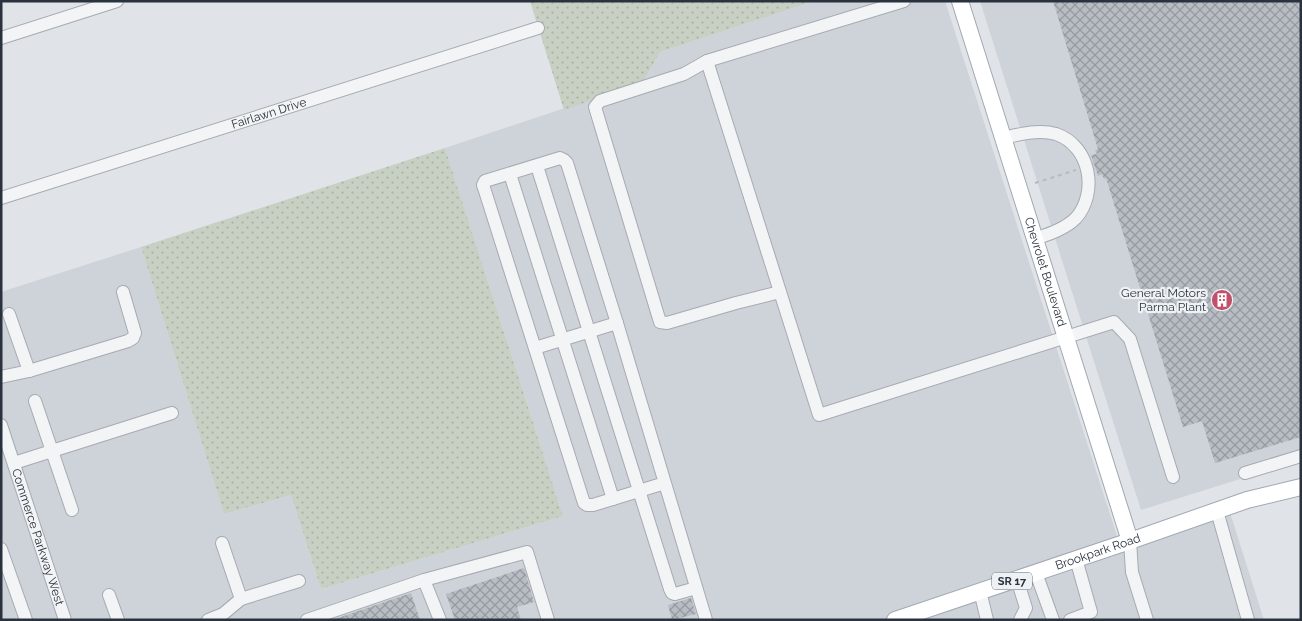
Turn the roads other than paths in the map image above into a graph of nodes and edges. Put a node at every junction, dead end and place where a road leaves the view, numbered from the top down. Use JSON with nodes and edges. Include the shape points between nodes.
{"nodes":[{"id":1,"x":117,"y":1,"type":"edge"},
{"id":2,"x":904,"y":1,"type":"edge"},
{"id":3,"x":960,"y":1,"type":"edge"},
{"id":4,"x":538,"y":28,"type":"dead end"},
{"id":5,"x":1,"y":38,"type":"edge"},
{"id":6,"x":708,"y":62,"type":"junction"},
{"id":7,"x":1003,"y":138,"type":"junction"},
{"id":8,"x":537,"y":166,"type":"junction"},
{"id":9,"x":510,"y":174,"type":"junction"},
{"id":10,"x":1,"y":198,"type":"edge"},
{"id":11,"x":1035,"y":239,"type":"junction"},
{"id":12,"x":123,"y":292,"type":"dead end"},
{"id":13,"x":780,"y":292,"type":"junction"},
{"id":14,"x":9,"y":314,"type":"dead end"},
{"id":15,"x":617,"y":323,"type":"junction"},
{"id":16,"x":589,"y":332,"type":"junction"},
{"id":17,"x":1066,"y":337,"type":"junction"},
{"id":18,"x":562,"y":340,"type":"junction"},
{"id":19,"x":535,"y":348,"type":"junction"},
{"id":20,"x":29,"y":371,"type":"junction"},
{"id":21,"x":1,"y":377,"type":"edge"},
{"id":22,"x":35,"y":401,"type":"dead end"},
{"id":23,"x":172,"y":412,"type":"dead end"},
{"id":24,"x":1,"y":425,"type":"edge"},
{"id":25,"x":52,"y":450,"type":"junction"},
{"id":26,"x":1301,"y":456,"type":"edge"},
{"id":27,"x":14,"y":462,"type":"junction"},
{"id":28,"x":1245,"y":473,"type":"dead end"},
{"id":29,"x":1173,"y":477,"type":"dead end"},
{"id":30,"x":665,"y":483,"type":"junction"},
{"id":31,"x":1301,"y":487,"type":"edge"},
{"id":32,"x":639,"y":491,"type":"junction"},
{"id":33,"x":613,"y":499,"type":"junction"},
{"id":34,"x":72,"y":510,"type":"dead end"},
{"id":35,"x":1217,"y":510,"type":"junction"},
{"id":36,"x":1130,"y":542,"type":"junction"},
{"id":37,"x":222,"y":543,"type":"dead end"},
{"id":38,"x":1,"y":549,"type":"edge"},
{"id":39,"x":1076,"y":559,"type":"junction"},
{"id":40,"x":1036,"y":573,"type":"junction"},
{"id":41,"x":1017,"y":579,"type":"junction"},
{"id":42,"x":424,"y":580,"type":"junction"},
{"id":43,"x":299,"y":581,"type":"dead end"},
{"id":44,"x":696,"y":588,"type":"junction"},
{"id":45,"x":980,"y":591,"type":"junction"},
{"id":46,"x":109,"y":595,"type":"dead end"},
{"id":47,"x":241,"y":599,"type":"junction"},
{"id":48,"x":913,"y":617,"type":"edge"},
{"id":49,"x":26,"y":620,"type":"edge"},
{"id":50,"x":65,"y":620,"type":"edge"},
{"id":51,"x":118,"y":620,"type":"edge"},
{"id":52,"x":208,"y":620,"type":"edge"},
{"id":53,"x":307,"y":620,"type":"edge"},
{"id":54,"x":440,"y":620,"type":"edge"},
{"id":55,"x":548,"y":620,"type":"edge"},
{"id":56,"x":706,"y":620,"type":"edge"},
{"id":57,"x":895,"y":620,"type":"edge"},
{"id":58,"x":987,"y":620,"type":"edge"},
{"id":59,"x":1020,"y":620,"type":"edge"},
{"id":60,"x":1052,"y":620,"type":"edge"},
{"id":61,"x":1070,"y":620,"type":"edge"},
{"id":62,"x":1147,"y":620,"type":"edge"},
{"id":63,"x":1248,"y":620,"type":"edge"}],
"edges":[{"from":1,"to":5,"type":"street"},
{"from":2,"to":6,"type":"street"},
{"from":3,"to":7,"type":"main road","name":"Chevrolet Boulevard"},
{"from":4,"to":10,"type":"street","name":"Fairlawn Drive"},
{"from":6,"to":13,"type":"street"},
{"from":6,"to":13,"type":"street","via":[[684,74],[600,101],[595,107],[660,322],[667,323]]},
{"from":7,"to":11,"type":"main road","name":"Chevrolet Boulevard"},
{"from":7,"to":11,"type":"street","via":[[1031,132],[1056,134],[1068,140],[1086,167],[1090,186],[1081,210],[1068,225]]},
{"from":8,"to":9,"type":"street"},
{"from":8,"to":15,"type":"street","via":[[560,158],[567,163]]},
{"from":8,"to":16,"type":"street"},
{"from":9,"to":18,"type":"street"},
{"from":9,"to":19,"type":"street","via":[[485,181],[483,185]]},
{"from":11,"to":17,"type":"main road","name":"Chevrolet Boulevard"},
{"from":12,"to":20,"type":"street","via":[[135,333],[133,338]]},
{"from":13,"to":17,"type":"street","via":[[819,415]]},
{"from":14,"to":20,"type":"street"},
{"from":15,"to":16,"type":"street"},
{"from":15,"to":30,"type":"street"},
{"from":16,"to":18,"type":"street"},
{"from":16,"to":32,"type":"street"},
{"from":17,"to":29,"type":"street","via":[[1114,322],[1130,339]]},
{"from":17,"to":36,"type":"main road","name":"Chevrolet Boulevard"},
{"from":18,"to":19,"type":"street"},
{"from":18,"to":33,"type":"street"},
{"from":19,"to":33,"type":"street","via":[[584,503],[593,505]]},
{"from":20,"to":21,"type":"street"},
{"from":22,"to":25,"type":"street"},
{"from":23,"to":25,"type":"street"},
{"from":24,"to":27,"type":"street","name":"Commerce Parkway West"},
{"from":25,"to":27,"type":"street"},
{"from":25,"to":34,"type":"street"},
{"from":26,"to":28,"type":"street"},
{"from":27,"to":50,"type":"street","name":"Commerce Parkway West"},
{"from":30,"to":32,"type":"street"},
{"from":30,"to":44,"type":"street"},
{"from":31,"to":35,"type":"main road","name":"Brookpark Road","number":"SR 17"},
{"from":32,"to":33,"type":"street"},
{"from":32,"to":44,"type":"street","via":[[672,593]]},
{"from":35,"to":36,"type":"main road","name":"Brookpark Road","number":"SR 17"},
{"from":35,"to":63,"type":"street"},
{"from":36,"to":39,"type":"main road","name":"Brookpark Road","number":"SR 17"},
{"from":36,"to":62,"type":"street","via":[[1132,572]]},
{"from":37,"to":47,"type":"street"},
{"from":38,"to":49,"type":"street"},
{"from":39,"to":40,"type":"main road","name":"Brookpark Road","number":"SR 17"},
{"from":39,"to":61,"type":"street","via":[[1091,612]]},
{"from":40,"to":41,"type":"main road","name":"Brookpark Road","number":"SR 17"},
{"from":40,"to":60,"type":"street"},
{"from":41,"to":45,"type":"main road","name":"Brookpark Road","number":"SR 17"},
{"from":41,"to":59,"type":"street","via":[[1026,608]]},
{"from":42,"to":53,"type":"street"},
{"from":42,"to":54,"type":"street"},
{"from":42,"to":55,"type":"street","via":[[527,552]]},
{"from":43,"to":47,"type":"street"},
{"from":44,"to":56,"type":"street"},
{"from":45,"to":48,"type":"main road","name":"Brookpark Road","number":"SR 17"},
{"from":45,"to":58,"type":"street"},
{"from":46,"to":51,"type":"street"},
{"from":47,"to":52,"type":"street","via":[[224,614]]},
{"from":48,"to":57,"type":"main road","name":"Brookpark Road","number":"SR 17"}]}
